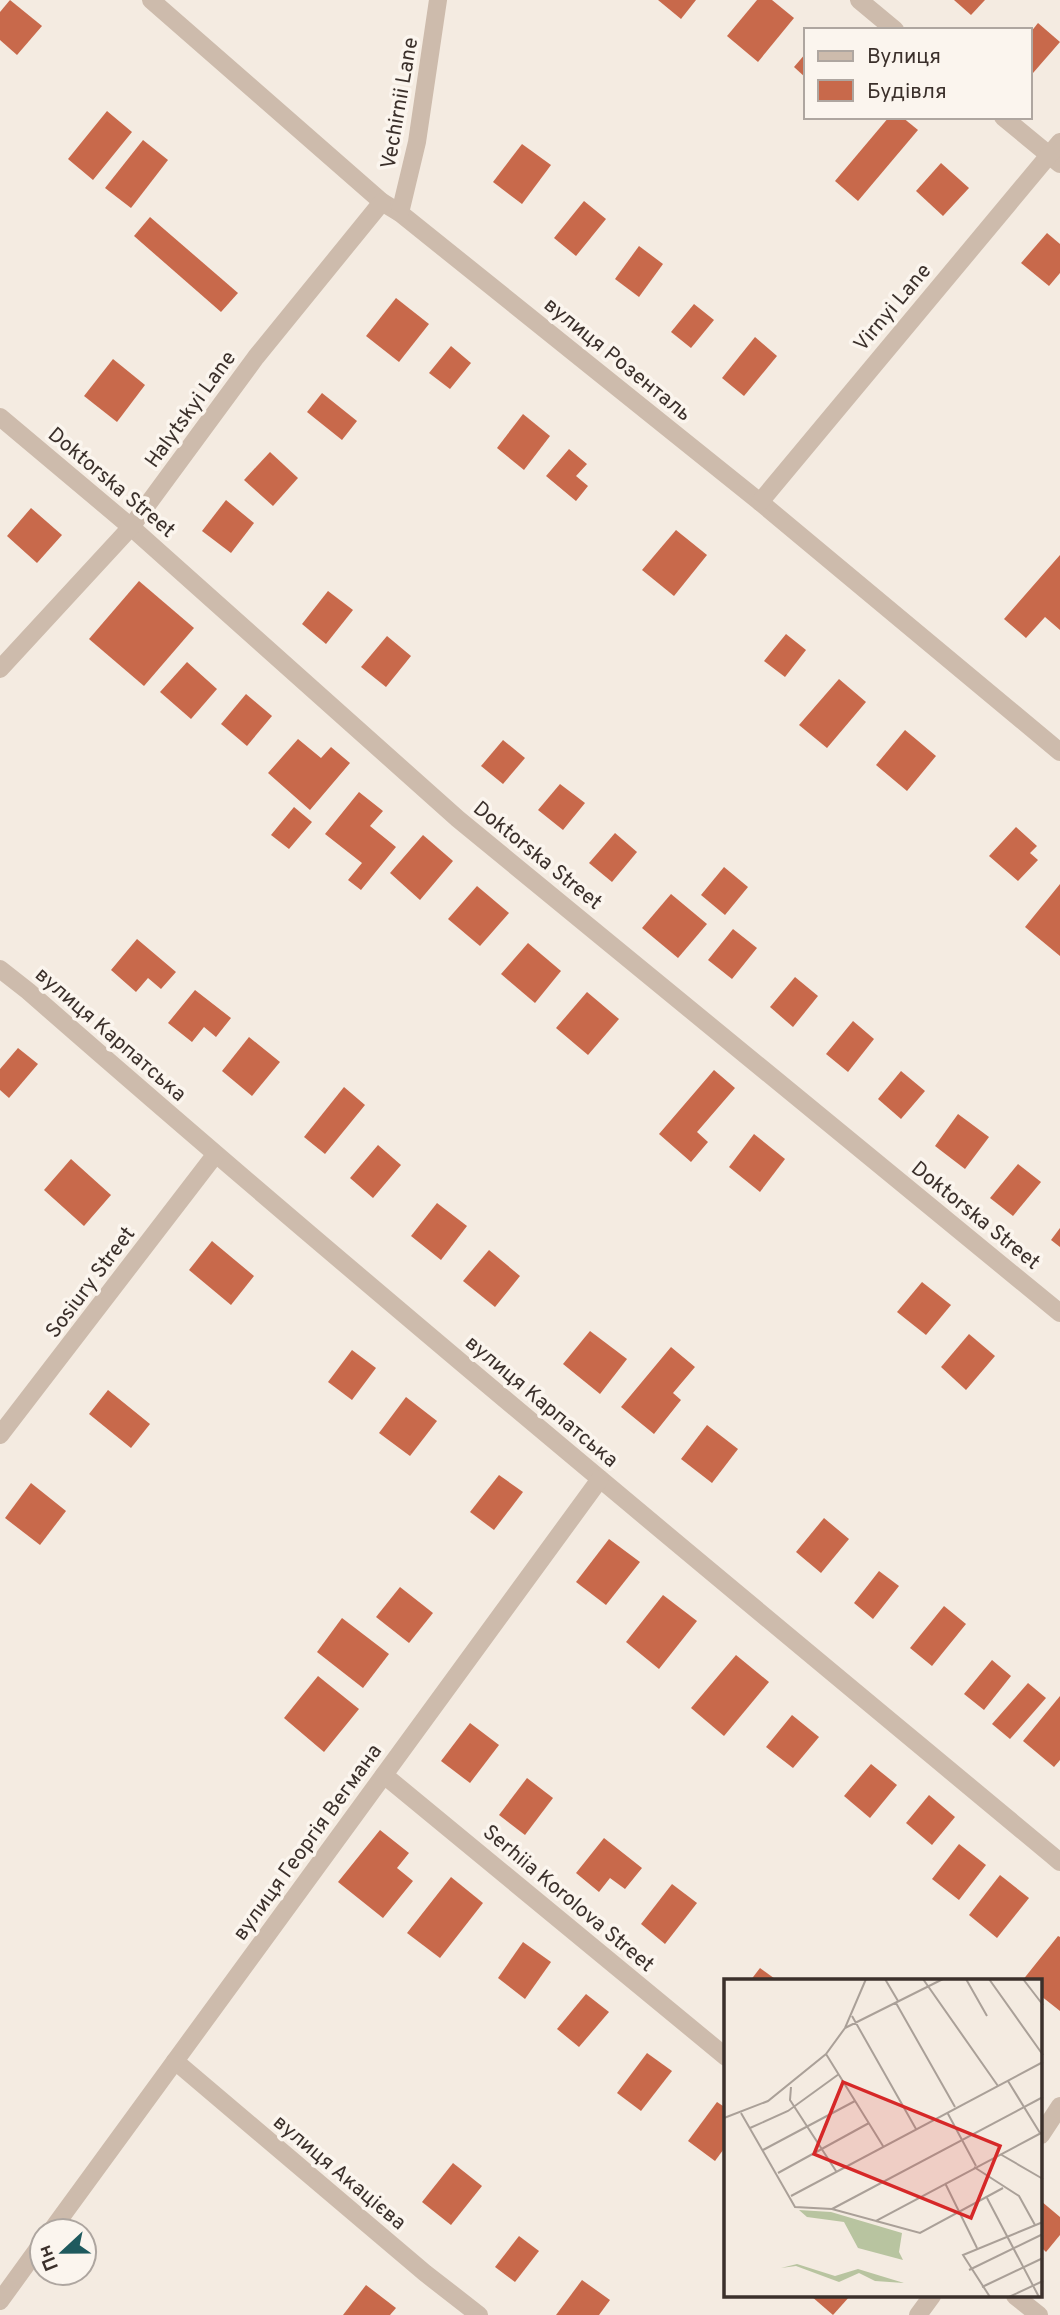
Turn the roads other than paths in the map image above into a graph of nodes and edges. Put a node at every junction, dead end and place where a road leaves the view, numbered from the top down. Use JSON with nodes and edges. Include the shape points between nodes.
{"nodes":[{"id":1,"x":151,"y":0,"type":"edge"},
{"id":2,"x":438,"y":0,"type":"edge"},
{"id":3,"x":859,"y":0,"type":"edge"},
{"id":4,"x":893,"y":28,"type":"edge"},
{"id":5,"x":1006,"y":119,"type":"edge"},
{"id":6,"x":1057,"y":154,"type":"edge"},
{"id":7,"x":382,"y":202,"type":"junction"},
{"id":8,"x":400,"y":213,"type":"junction"},
{"id":9,"x":0,"y":417,"type":"edge"},
{"id":10,"x":760,"y":502,"type":"junction"},
{"id":11,"x":131,"y":527,"type":"junction"},
{"id":12,"x":0,"y":669,"type":"edge"},
{"id":13,"x":1060,"y":752,"type":"edge"},
{"id":14,"x":0,"y":969,"type":"edge"},
{"id":15,"x":215,"y":1156,"type":"junction"},
{"id":16,"x":1060,"y":1313,"type":"edge"},
{"id":17,"x":0,"y":1435,"type":"edge"},
{"id":18,"x":600,"y":1479,"type":"junction"},
{"id":19,"x":384,"y":1775,"type":"junction"},
{"id":20,"x":1060,"y":1862,"type":"edge"},
{"id":21,"x":724,"y":2055,"type":"edge"},
{"id":22,"x":175,"y":2062,"type":"junction"},
{"id":23,"x":1060,"y":2106,"type":"edge"},
{"id":24,"x":1042,"y":2133,"type":"edge"},
{"id":25,"x":61,"y":2217,"type":"edge"},
{"id":26,"x":28,"y":2263,"type":"edge"},
{"id":27,"x":931,"y":2298,"type":"edge"},
{"id":28,"x":1018,"y":2298,"type":"edge"},
{"id":29,"x":0,"y":2301,"type":"edge"},
{"id":30,"x":479,"y":2315,"type":"edge"},
{"id":31,"x":918,"y":2315,"type":"edge"},
{"id":32,"x":1039,"y":2315,"type":"edge"}],
"edges":[{"from":1,"to":7,"type":"street","name":"вулиця Розенталь"},
{"from":2,"to":8,"type":"street","name":"Vechirnii Lane","via":[[417,142]]},
{"from":3,"to":4,"type":"street"},
{"from":5,"to":6,"type":"street"},
{"from":6,"to":10,"type":"street","name":"Virnyi Lane"},
{"from":7,"to":8,"type":"street","name":"вулиця Розенталь"},
{"from":7,"to":11,"type":"street","name":"Halytskyi Lane","via":[[256,357]]},
{"from":8,"to":10,"type":"street","name":"вулиця Розенталь"},
{"from":9,"to":11,"type":"street","name":"Doktorska Street"},
{"from":10,"to":13,"type":"street","name":"вулиця Розенталь"},
{"from":11,"to":12,"type":"street","name":"Halytskyi Lane"},
{"from":11,"to":16,"type":"street","name":"Doktorska Street","via":[[458,819]]},
{"from":14,"to":15,"type":"street","name":"вулиця Карпатська"},
{"from":15,"to":17,"type":"street","name":"Sosiury Street"},
{"from":15,"to":18,"type":"street","name":"вулиця Карпатська"},
{"from":18,"to":19,"type":"street","name":"вулиця Георгія Вегмана"},
{"from":18,"to":20,"type":"street","name":"вулиця Карпатська"},
{"from":19,"to":21,"type":"street","name":"Serhiia Korolova Street"},
{"from":19,"to":22,"type":"street","name":"вулиця Георгія Вегмана"},
{"from":22,"to":25,"type":"street","name":"вулиця Георгія Вегмана"},
{"from":22,"to":30,"type":"street","name":"вулиця Акацієва"},
{"from":23,"to":24,"type":"street"},
{"from":26,"to":29,"type":"street"},
{"from":27,"to":31,"type":"street"},
{"from":28,"to":32,"type":"street"}]}
